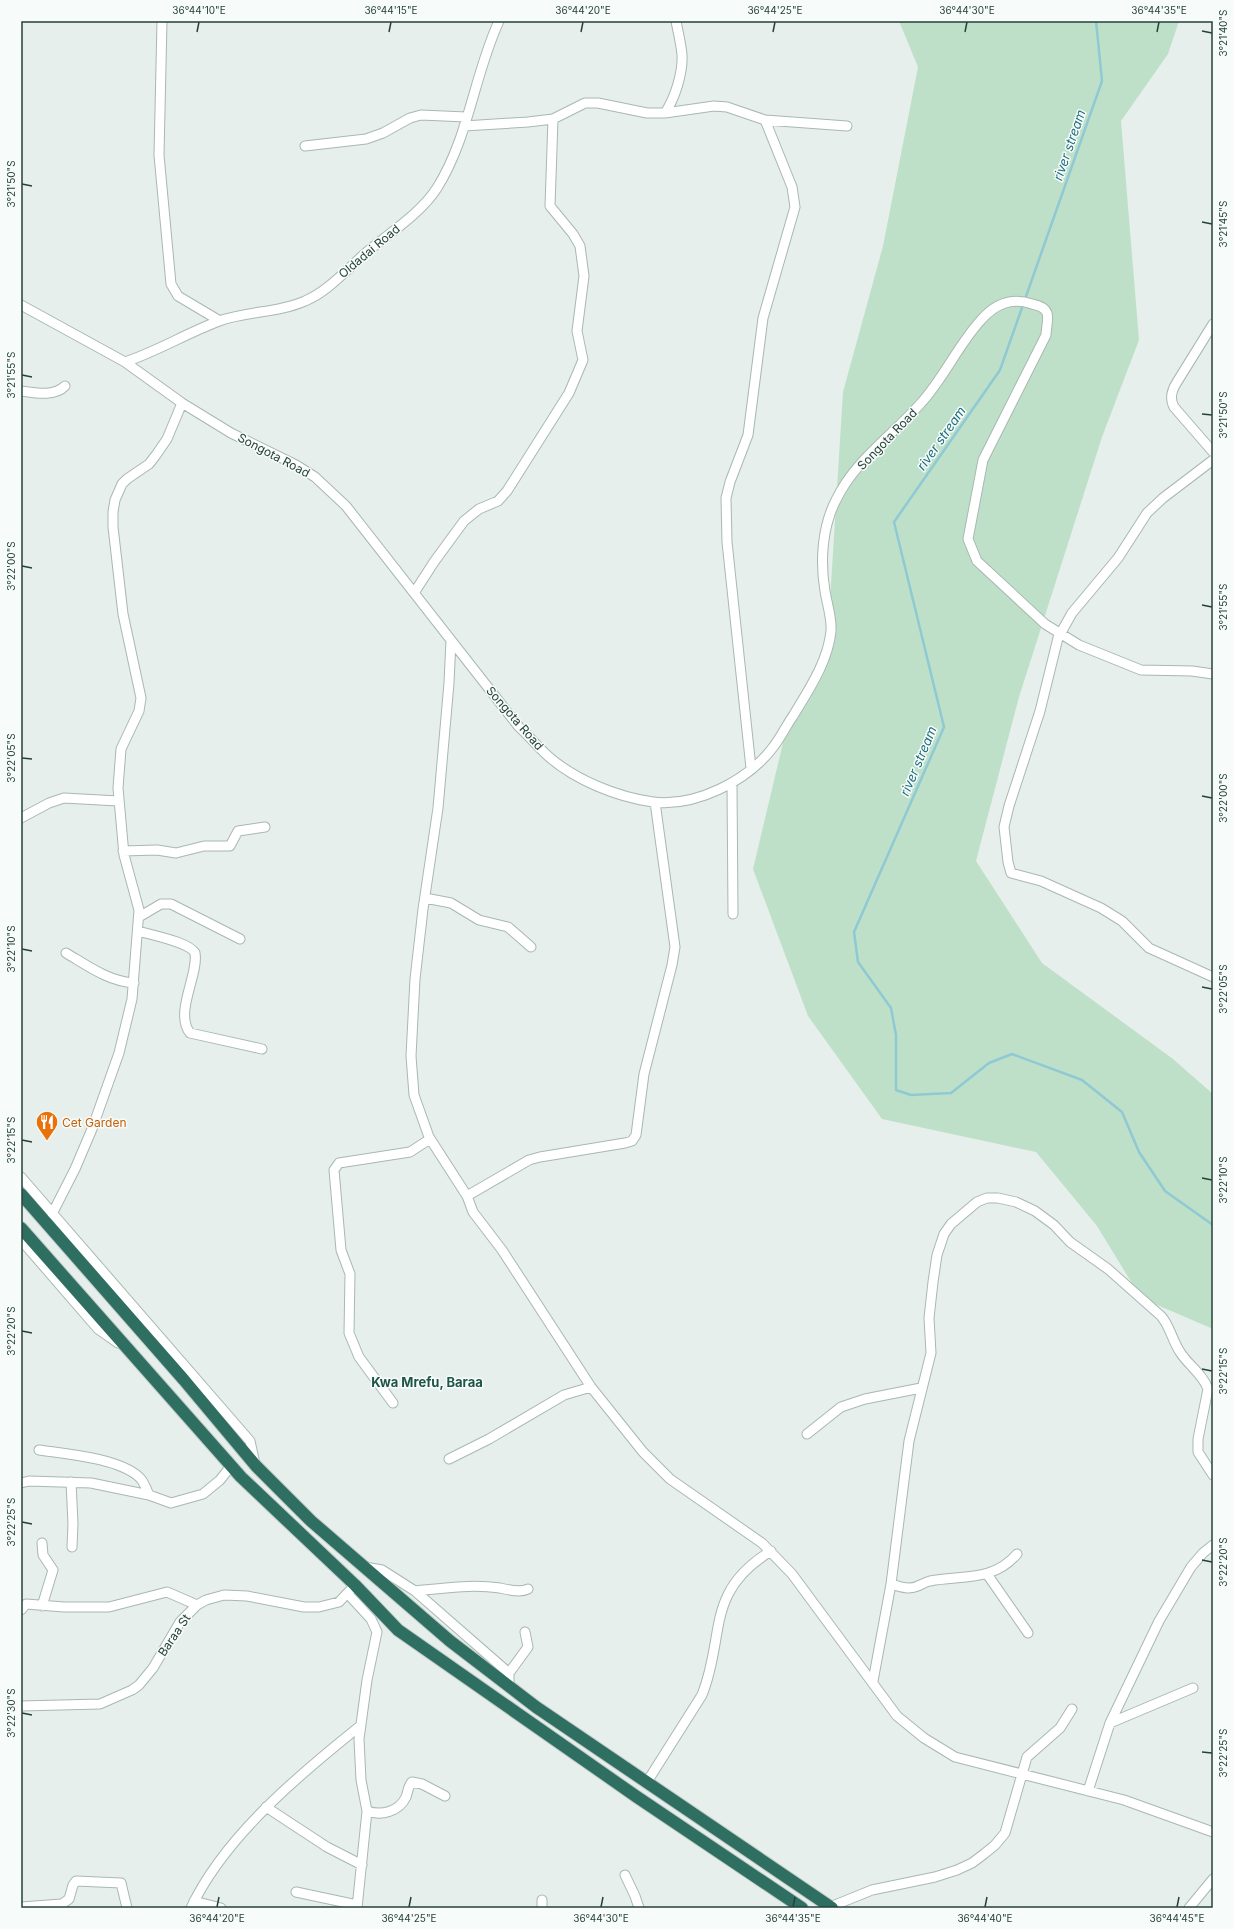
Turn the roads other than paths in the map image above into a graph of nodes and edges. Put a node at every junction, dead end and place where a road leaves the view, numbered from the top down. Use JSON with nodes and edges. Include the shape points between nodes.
{"nodes":[{"id":1,"x":162,"y":21,"type":"edge"},
{"id":2,"x":499,"y":21,"type":"edge"},
{"id":3,"x":676,"y":21,"type":"edge"},
{"id":4,"x":664,"y":113,"type":"junction"},
{"id":5,"x":553,"y":119,"type":"junction"},
{"id":6,"x":765,"y":120,"type":"junction"},
{"id":7,"x":465,"y":121,"type":"junction"},
{"id":8,"x":847,"y":126,"type":"dead end"},
{"id":9,"x":305,"y":146,"type":"dead end"},
{"id":10,"x":21,"y":305,"type":"edge"},
{"id":11,"x":220,"y":321,"type":"junction"},
{"id":12,"x":1213,"y":324,"type":"edge"},
{"id":13,"x":125,"y":362,"type":"junction"},
{"id":14,"x":64,"y":386,"type":"dead end"},
{"id":15,"x":21,"y":391,"type":"edge"},
{"id":16,"x":182,"y":403,"type":"junction"},
{"id":17,"x":1213,"y":452,"type":"edge"},
{"id":18,"x":1213,"y":460,"type":"edge"},
{"id":19,"x":414,"y":593,"type":"junction"},
{"id":20,"x":1061,"y":634,"type":"junction"},
{"id":21,"x":451,"y":640,"type":"junction"},
{"id":22,"x":1213,"y":674,"type":"edge"},
{"id":23,"x":751,"y":768,"type":"junction"},
{"id":24,"x":732,"y":784,"type":"junction"},
{"id":25,"x":118,"y":801,"type":"junction"},
{"id":26,"x":655,"y":802,"type":"junction"},
{"id":27,"x":21,"y":818,"type":"edge"},
{"id":28,"x":265,"y":827,"type":"dead end"},
{"id":29,"x":124,"y":851,"type":"junction"},
{"id":30,"x":425,"y":898,"type":"junction"},
{"id":31,"x":733,"y":914,"type":"dead end"},
{"id":32,"x":139,"y":917,"type":"junction"},
{"id":33,"x":138,"y":931,"type":"junction"},
{"id":34,"x":240,"y":939,"type":"dead end"},
{"id":35,"x":531,"y":948,"type":"dead end"},
{"id":36,"x":66,"y":953,"type":"dead end"},
{"id":37,"x":1213,"y":977,"type":"edge"},
{"id":38,"x":134,"y":983,"type":"junction"},
{"id":39,"x":262,"y":1049,"type":"dead end"},
{"id":40,"x":430,"y":1139,"type":"junction"},
{"id":41,"x":21,"y":1177,"type":"edge"},
{"id":42,"x":21,"y":1194,"type":"edge"},
{"id":43,"x":467,"y":1196,"type":"junction"},
{"id":44,"x":52,"y":1214,"type":"junction"},
{"id":45,"x":21,"y":1228,"type":"edge"},
{"id":46,"x":21,"y":1240,"type":"edge"},
{"id":47,"x":143,"y":1334,"type":"junction"},
{"id":48,"x":125,"y":1347,"type":"junction"},
{"id":49,"x":184,"y":1380,"type":"junction"},
{"id":50,"x":1213,"y":1380,"type":"edge"},
{"id":51,"x":591,"y":1387,"type":"junction"},
{"id":52,"x":921,"y":1388,"type":"junction"},
{"id":53,"x":1208,"y":1389,"type":"junction"},
{"id":54,"x":166,"y":1393,"type":"junction"},
{"id":55,"x":392,"y":1403,"type":"dead end"},
{"id":56,"x":807,"y":1434,"type":"dead end"},
{"id":57,"x":39,"y":1450,"type":"dead end"},
{"id":58,"x":449,"y":1459,"type":"dead end"},
{"id":59,"x":231,"y":1466,"type":"junction"},
{"id":60,"x":256,"y":1466,"type":"junction"},
{"id":61,"x":1213,"y":1475,"type":"edge"},
{"id":62,"x":71,"y":1482,"type":"junction"},
{"id":63,"x":21,"y":1483,"type":"edge"},
{"id":64,"x":149,"y":1495,"type":"junction"},
{"id":65,"x":42,"y":1543,"type":"dead end"},
{"id":66,"x":1213,"y":1545,"type":"edge"},
{"id":67,"x":72,"y":1547,"type":"dead end"},
{"id":68,"x":770,"y":1551,"type":"junction"},
{"id":69,"x":1017,"y":1554,"type":"dead end"},
{"id":70,"x":363,"y":1567,"type":"junction"},
{"id":71,"x":987,"y":1574,"type":"junction"},
{"id":72,"x":891,"y":1584,"type":"junction"},
{"id":73,"x":528,"y":1589,"type":"dead end"},
{"id":74,"x":351,"y":1590,"type":"junction"},
{"id":75,"x":415,"y":1591,"type":"junction"},
{"id":76,"x":197,"y":1605,"type":"junction"},
{"id":77,"x":42,"y":1606,"type":"junction"},
{"id":78,"x":21,"y":1610,"type":"edge"},
{"id":79,"x":525,"y":1632,"type":"dead end"},
{"id":80,"x":1028,"y":1633,"type":"dead end"},
{"id":81,"x":509,"y":1673,"type":"junction"},
{"id":82,"x":873,"y":1681,"type":"junction"},
{"id":83,"x":509,"y":1687,"type":"junction"},
{"id":84,"x":1193,"y":1688,"type":"dead end"},
{"id":85,"x":21,"y":1706,"type":"edge"},
{"id":86,"x":1072,"y":1709,"type":"dead end"},
{"id":87,"x":1110,"y":1723,"type":"junction"},
{"id":88,"x":360,"y":1726,"type":"junction"},
{"id":89,"x":1021,"y":1774,"type":"junction"},
{"id":90,"x":647,"y":1782,"type":"junction"},
{"id":91,"x":1088,"y":1791,"type":"junction"},
{"id":92,"x":445,"y":1796,"type":"dead end"},
{"id":93,"x":266,"y":1807,"type":"junction"},
{"id":94,"x":367,"y":1811,"type":"junction"},
{"id":95,"x":1213,"y":1832,"type":"edge"},
{"id":96,"x":362,"y":1865,"type":"junction"},
{"id":97,"x":625,"y":1875,"type":"dead end"},
{"id":98,"x":1213,"y":1879,"type":"edge"},
{"id":99,"x":296,"y":1892,"type":"dead end"},
{"id":100,"x":192,"y":1905,"type":"edge"},
{"id":101,"x":21,"y":1907,"type":"edge"},
{"id":102,"x":357,"y":1907,"type":"edge"},
{"id":103,"x":831,"y":1907,"type":"edge"},
{"id":104,"x":128,"y":1908,"type":"edge"},
{"id":105,"x":221,"y":1908,"type":"edge"},
{"id":106,"x":639,"y":1908,"type":"edge"},
{"id":107,"x":802,"y":1908,"type":"edge"},
{"id":108,"x":1189,"y":1908,"type":"edge"}],
"edges":[{"from":1,"to":11,"type":"street","via":[[159,155],[170,284],[178,296]]},
{"from":2,"to":7,"type":"street","name":"Oldadai Road","via":[[480,69]]},
{"from":3,"to":4,"type":"street","via":[[682,56],[681,72]]},
{"from":4,"to":5,"type":"street","via":[[647,113],[591,102],[579,104]]},
{"from":4,"to":6,"type":"street","via":[[714,106],[727,107]]},
{"from":5,"to":7,"type":"street","via":[[528,122]]},
{"from":5,"to":19,"type":"street","via":[[550,206],[577,239],[583,263],[577,331],[583,354],[582,364],[569,393],[506,491],[498,501],[464,521]]},
{"from":6,"to":8,"type":"street"},
{"from":6,"to":23,"type":"street","via":[[792,186],[795,208],[763,318],[748,435],[726,498],[727,542]]},
{"from":7,"to":9,"type":"street","via":[[421,115],[366,139]]},
{"from":7,"to":11,"type":"street","name":"Oldadai Road","via":[[437,188],[413,214],[347,270],[306,301]]},
{"from":10,"to":13,"type":"street","name":"Songota Road"},
{"from":11,"to":13,"type":"street","name":"Oldadai Road","via":[[148,355]]},
{"from":12,"to":17,"type":"street","via":[[1177,382],[1171,398],[1174,407]]},
{"from":13,"to":16,"type":"street","name":"Songota Road"},
{"from":14,"to":15,"type":"street","via":[[49,393]]},
{"from":16,"to":19,"type":"street","name":"Songota Road","via":[[231,433],[296,464],[315,477],[346,506]]},
{"from":16,"to":25,"type":"street","via":[[167,438],[156,455],[149,464],[122,484],[113,512],[123,614],[141,698],[139,711],[121,749]]},
{"from":18,"to":20,"type":"street","via":[[1147,513],[1118,558],[1076,608]]},
{"from":19,"to":21,"type":"street","name":"Songota Road"},
{"from":20,"to":22,"type":"street","via":[[1095,652],[1141,670]]},
{"from":20,"to":23,"type":"street","name":"Songota Road","via":[[1030,611],[977,561],[968,538],[983,460],[1046,335],[1048,314],[1044,309],[1024,302],[1003,303],[989,310],[922,402],[876,446],[836,500],[826,530],[823,552],[831,630],[827,650],[813,683],[773,747]]},
{"from":20,"to":37,"type":"street","via":[[1056,644],[1040,711],[1009,806],[1004,837],[1010,871],[1041,881],[1101,908],[1122,921],[1149,948]]},
{"from":21,"to":26,"type":"street","name":"Songota Road","via":[[519,727],[548,756],[592,783],[618,793]]},
{"from":21,"to":30,"type":"street","via":[[438,808]]},
{"from":23,"to":24,"type":"street","name":"Songota Road"},
{"from":24,"to":26,"type":"street","name":"Songota Road","via":[[707,794],[678,801]]},
{"from":24,"to":31,"type":"street"},
{"from":25,"to":27,"type":"street","via":[[64,798]]},
{"from":25,"to":29,"type":"street"},
{"from":26,"to":43,"type":"street","via":[[672,920],[674,956],[644,1074],[636,1135],[632,1141],[625,1143],[529,1160]]},
{"from":28,"to":29,"type":"street","via":[[238,830],[230,846],[204,846],[176,853],[157,850]]},
{"from":29,"to":32,"type":"street"},
{"from":30,"to":35,"type":"street","via":[[451,903],[479,920],[508,927]]},
{"from":30,"to":40,"type":"street","via":[[415,979],[411,1056],[414,1095]]},
{"from":32,"to":33,"type":"street"},
{"from":32,"to":34,"type":"street","via":[[161,904],[171,904]]},
{"from":33,"to":38,"type":"street"},
{"from":33,"to":39,"type":"street","via":[[181,944],[191,948],[195,953],[186,1007],[186,1027],[190,1032]]},
{"from":36,"to":38,"type":"street","via":[[117,981]]},
{"from":38,"to":44,"type":"street","via":[[119,1053],[92,1129]]},
{"from":40,"to":43,"type":"street"},
{"from":40,"to":55,"type":"street","via":[[410,1152],[339,1163],[334,1170],[341,1246],[350,1274],[349,1333],[359,1358]]},
{"from":41,"to":44,"type":"street"},
{"from":42,"to":47,"type":"highway"},
{"from":43,"to":51,"type":"street","via":[[473,1212],[536,1300]]},
{"from":44,"to":60,"type":"street","via":[[250,1441]]},
{"from":45,"to":48,"type":"highway"},
{"from":46,"to":48,"type":"street","via":[[98,1329]]},
{"from":47,"to":48,"type":"highway"},
{"from":47,"to":49,"type":"highway"},
{"from":48,"to":54,"type":"highway"},
{"from":49,"to":54,"type":"highway"},
{"from":49,"to":60,"type":"highway"},
{"from":50,"to":53,"type":"street"},
{"from":51,"to":58,"type":"street","via":[[564,1395]]},
{"from":51,"to":68,"type":"street","via":[[658,1468],[752,1534]]},
{"from":52,"to":53,"type":"street","via":[[931,1353],[929,1318],[933,1282],[944,1234],[951,1224],[977,1202],[992,1197],[1016,1202],[1035,1211],[1155,1310],[1166,1322],[1180,1352]]},
{"from":52,"to":56,"type":"street","via":[[846,1405]]},
{"from":52,"to":72,"type":"street","via":[[909,1441]]},
{"from":53,"to":61,"type":"street","via":[[1198,1439],[1198,1452]]},
{"from":54,"to":59,"type":"highway"},
{"from":57,"to":64,"type":"street","via":[[86,1457],[120,1467],[139,1477]]},
{"from":59,"to":64,"type":"street","via":[[220,1480],[203,1494],[171,1503]]},
{"from":59,"to":74,"type":"highway"},
{"from":60,"to":70,"type":"highway","via":[[311,1521]]},
{"from":62,"to":63,"type":"street"},
{"from":62,"to":64,"type":"street","via":[[91,1483]]},
{"from":62,"to":67,"type":"street"},
{"from":65,"to":77,"type":"street","via":[[43,1555],[53,1570]]},
{"from":66,"to":87,"type":"street","via":[[1203,1553],[1180,1583]]},
{"from":68,"to":82,"type":"street","via":[[792,1574]]},
{"from":68,"to":90,"type":"street","via":[[745,1570],[730,1589],[718,1624],[702,1695]]},
{"from":69,"to":71,"type":"street","via":[[1006,1565]]},
{"from":70,"to":75,"type":"street","via":[[382,1570]]},
{"from":70,"to":83,"type":"highway"},
{"from":71,"to":72,"type":"street","via":[[963,1579],[930,1581],[912,1588]]},
{"from":71,"to":80,"type":"street"},
{"from":72,"to":82,"type":"street"},
{"from":73,"to":75,"type":"street","via":[[514,1591],[488,1586],[467,1586]]},
{"from":74,"to":76,"type":"street","name":"Baraa St","via":[[339,1602],[319,1607],[224,1595]]},
{"from":74,"to":88,"type":"street","via":[[377,1632]]},
{"from":74,"to":107,"type":"highway","via":[[398,1630],[637,1797]]},
{"from":75,"to":81,"type":"street"},
{"from":76,"to":77,"type":"street","via":[[167,1592],[109,1607]]},
{"from":76,"to":85,"type":"street","name":"Baraa St","via":[[180,1622],[146,1677],[132,1690],[100,1704]]},
{"from":77,"to":78,"type":"street","via":[[26,1604]]},
{"from":79,"to":81,"type":"street","via":[[528,1647]]},
{"from":81,"to":83,"type":"street"},
{"from":82,"to":89,"type":"street","via":[[897,1716],[944,1751],[962,1760]]},
{"from":83,"to":90,"type":"highway"},
{"from":84,"to":87,"type":"street"},
{"from":86,"to":89,"type":"street","via":[[1060,1728],[1029,1755]]},
{"from":87,"to":91,"type":"street"},
{"from":88,"to":93,"type":"street"},
{"from":88,"to":94,"type":"street","via":[[361,1780]]},
{"from":89,"to":91,"type":"street"},
{"from":89,"to":103,"type":"street","via":[[1005,1833],[995,1845],[972,1863],[935,1877],[872,1890]]},
{"from":90,"to":103,"type":"highway"},
{"from":91,"to":95,"type":"street","via":[[1124,1800]]},
{"from":92,"to":94,"type":"street","via":[[422,1784],[412,1782],[402,1803],[391,1811],[380,1815]]},
{"from":93,"to":96,"type":"street","via":[[327,1847]]},
{"from":93,"to":100,"type":"street","via":[[220,1861]]},
{"from":94,"to":96,"type":"street"},
{"from":96,"to":102,"type":"street"},
{"from":97,"to":106,"type":"street"},
{"from":98,"to":108,"type":"street"},
{"from":99,"to":102,"type":"street"},
{"from":100,"to":105,"type":"street"},
{"from":101,"to":104,"type":"street","via":[[62,1904],[69,1899],[76,1880],[121,1883]]}]}
